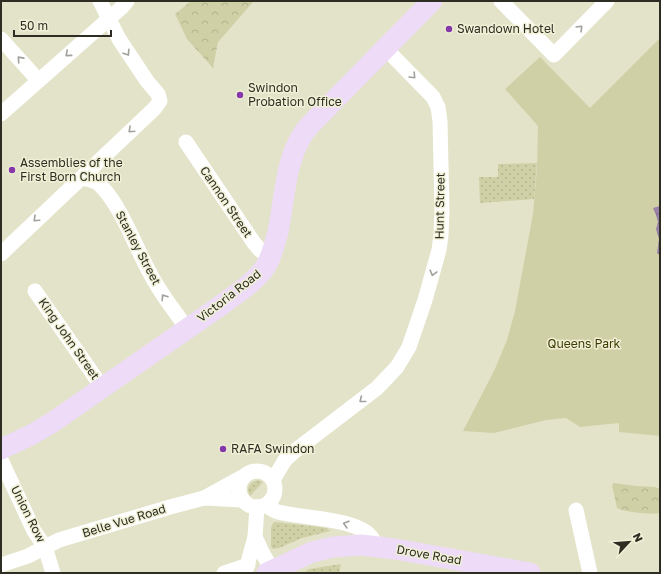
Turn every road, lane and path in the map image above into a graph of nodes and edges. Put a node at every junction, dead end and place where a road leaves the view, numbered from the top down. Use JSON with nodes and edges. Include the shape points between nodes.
{"nodes":[{"id":1,"x":100,"y":1,"type":"edge"},
{"id":2,"x":127,"y":1,"type":"edge"},
{"id":3,"x":432,"y":1,"type":"edge"},
{"id":4,"x":501,"y":1,"type":"edge"},
{"id":5,"x":607,"y":1,"type":"edge"},
{"id":6,"x":108,"y":19,"type":"junction"},
{"id":7,"x":1,"y":39,"type":"edge"},
{"id":8,"x":386,"y":48,"type":"junction"},
{"id":9,"x":38,"y":80,"type":"junction"},
{"id":10,"x":1,"y":114,"type":"edge"},
{"id":11,"x":186,"y":142,"type":"dead end"},
{"id":12,"x":81,"y":178,"type":"junction"},
{"id":13,"x":1,"y":254,"type":"edge"},
{"id":14,"x":270,"y":258,"type":"junction"},
{"id":15,"x":35,"y":291,"type":"dead end"},
{"id":16,"x":187,"y":328,"type":"junction"},
{"id":17,"x":102,"y":387,"type":"junction"},
{"id":18,"x":1,"y":450,"type":"edge"},
{"id":19,"x":1,"y":460,"type":"edge"},
{"id":20,"x":244,"y":476,"type":"junction"},
{"id":21,"x":272,"y":480,"type":"junction"},
{"id":22,"x":204,"y":498,"type":"junction"},
{"id":23,"x":243,"y":500,"type":"junction"},
{"id":24,"x":261,"y":506,"type":"junction"},
{"id":25,"x":576,"y":510,"type":"dead end"},
{"id":26,"x":255,"y":537,"type":"junction"},
{"id":27,"x":376,"y":546,"type":"junction"},
{"id":28,"x":45,"y":547,"type":"junction"},
{"id":29,"x":1,"y":565,"type":"edge"},
{"id":30,"x":247,"y":569,"type":"edge"},
{"id":31,"x":278,"y":570,"type":"edge"},
{"id":32,"x":53,"y":573,"type":"edge"},
{"id":33,"x":224,"y":573,"type":"edge"},
{"id":34,"x":530,"y":573,"type":"edge"},
{"id":35,"x":590,"y":573,"type":"edge"}],
"edges":[{"from":1,"to":6,"type":"street"},
{"from":2,"to":6,"type":"street"},
{"from":3,"to":8,"type":"street","name":"Victoria Road"},
{"from":4,"to":5,"type":"street","one_way":true,"via":[[554,55]]},
{"from":6,"to":9,"type":"street","one_way":true},
{"from":6,"to":12,"type":"street","one_way":true,"via":[[132,60],[161,100]]},
{"from":9,"to":7,"type":"street","one_way":true},
{"from":8,"to":14,"type":"street","name":"Victoria Road","via":[[302,135],[288,173],[278,232]]},
{"from":8,"to":21,"type":"street","name":"Hunt Street","one_way":true,"via":[[436,102],[440,121],[442,210],[439,250],[425,300],[403,359],[377,388],[285,460]]},
{"from":9,"to":10,"type":"street"},
{"from":11,"to":14,"type":"street","name":"Cannon Street","via":[[254,243]]},
{"from":12,"to":13,"type":"street","one_way":true},
{"from":16,"to":12,"type":"street","name":"Stanley Street","one_way":true,"via":[[151,275],[108,194],[94,181]]},
{"from":14,"to":16,"type":"street","name":"Victoria Road","via":[[258,276]]},
{"from":15,"to":17,"type":"street","name":"King John Street"},
{"from":16,"to":17,"type":"street","name":"Victoria Road"},
{"from":17,"to":18,"type":"street","name":"Victoria Road","via":[[34,433]]},
{"from":19,"to":28,"type":"street","name":"Union Row","via":[[34,530]]},
{"from":20,"to":21,"type":"street","name":"Belle Vue Road","via":[[259,471],[264,472]]},
{"from":20,"to":22,"type":"street","name":"Belle Vue Road"},
{"from":20,"to":23,"type":"street","via":[[239,486]]},
{"from":21,"to":24,"type":"street","via":[[275,487],[272,498]]},
{"from":22,"to":23,"type":"street","name":"Belle Vue Road"},
{"from":22,"to":28,"type":"street","name":"Belle Vue Road","via":[[59,540]]},
{"from":23,"to":24,"type":"street","name":"Belle Vue Road","via":[[250,506]]},
{"from":24,"to":26,"type":"street"},
{"from":27,"to":24,"type":"street","one_way":true,"via":[[372,537],[356,527],[320,518],[278,512]]},
{"from":25,"to":35,"type":"street"},
{"from":26,"to":30,"type":"street"},
{"from":26,"to":31,"type":"street","via":[[263,554]]},
{"from":27,"to":31,"type":"street","name":"Drove Road","via":[[345,546],[312,552]]},
{"from":27,"to":34,"type":"street","name":"Drove Road"},
{"from":28,"to":29,"type":"street","name":"Belle Vue Road"},
{"from":28,"to":32,"type":"street","name":"Union Row"},
{"from":30,"to":33,"type":"street"}]}
